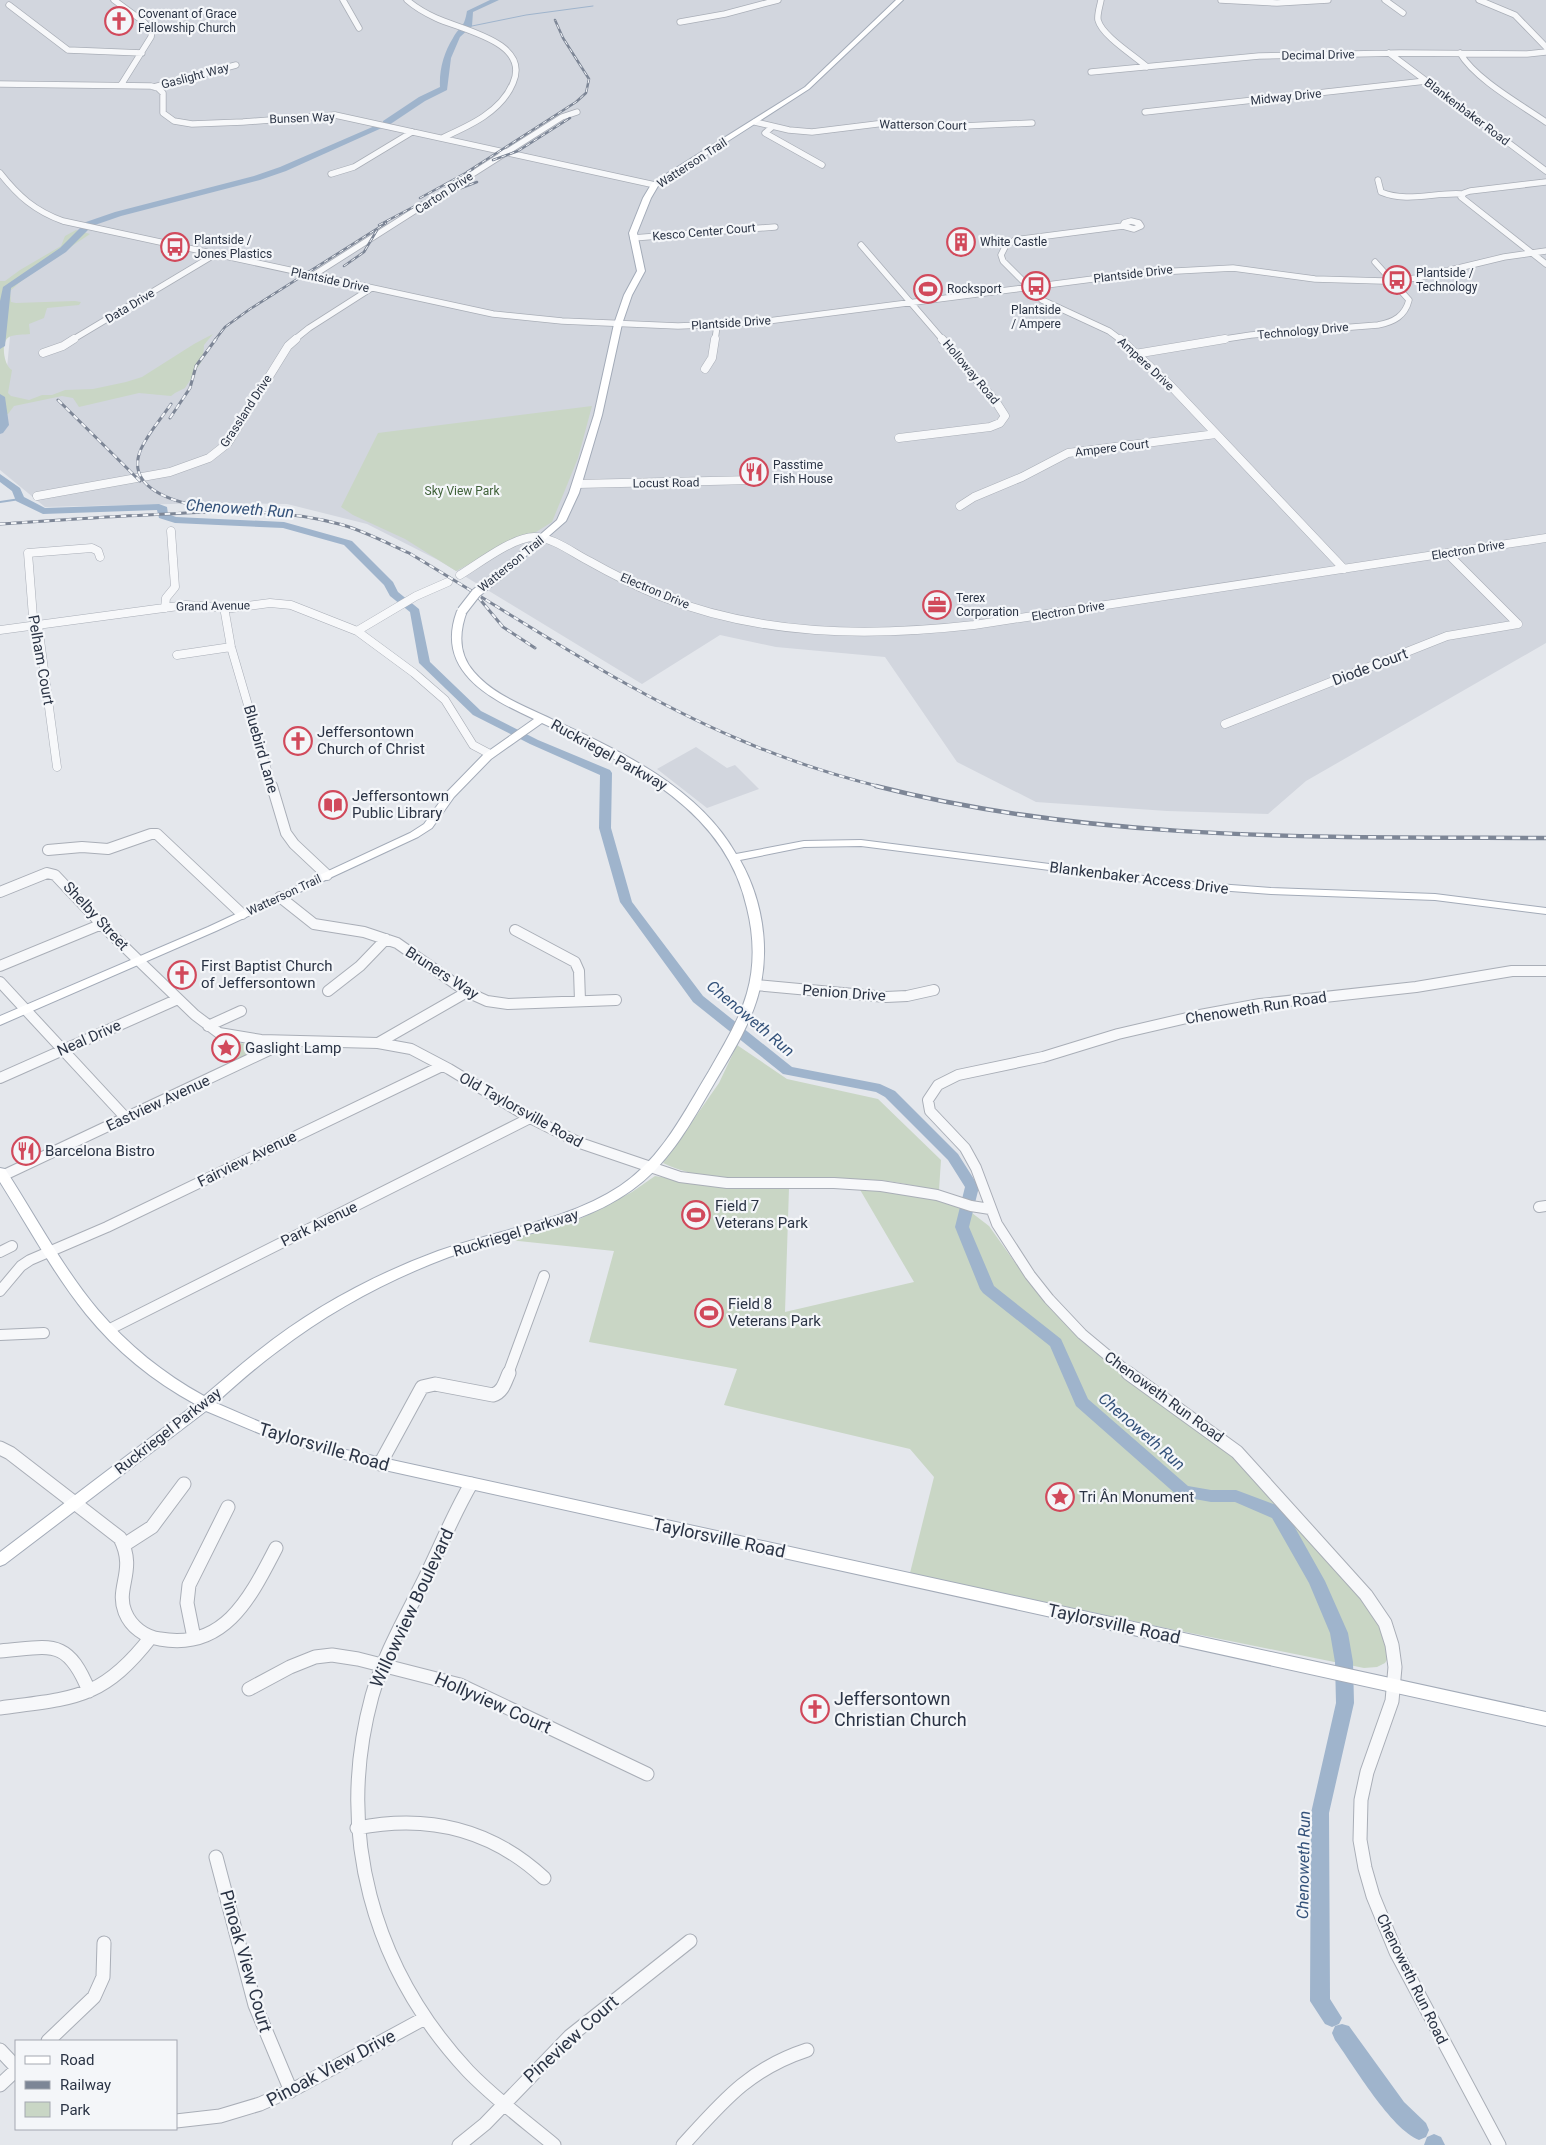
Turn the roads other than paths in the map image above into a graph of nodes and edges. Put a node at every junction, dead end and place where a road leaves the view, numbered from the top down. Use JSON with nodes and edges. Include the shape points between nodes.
{"nodes":[{"id":1,"x":114,"y":0,"type":"edge"},
{"id":2,"x":344,"y":0,"type":"edge"},
{"id":3,"x":407,"y":0,"type":"edge"},
{"id":4,"x":778,"y":0,"type":"edge"},
{"id":5,"x":900,"y":0,"type":"edge"},
{"id":6,"x":1101,"y":0,"type":"edge"},
{"id":7,"x":1221,"y":0,"type":"edge"},
{"id":8,"x":1328,"y":0,"type":"edge"},
{"id":9,"x":1385,"y":0,"type":"edge"},
{"id":10,"x":1480,"y":0,"type":"edge"},
{"id":11,"x":9,"y":5,"type":"dead end"},
{"id":12,"x":1402,"y":13,"type":"dead end"},
{"id":13,"x":680,"y":22,"type":"dead end"},
{"id":14,"x":359,"y":28,"type":"dead end"},
{"id":15,"x":1546,"y":47,"type":"edge"},
{"id":16,"x":1546,"y":52,"type":"edge"},
{"id":17,"x":142,"y":53,"type":"junction"},
{"id":18,"x":1389,"y":53,"type":"junction"},
{"id":19,"x":1460,"y":53,"type":"junction"},
{"id":20,"x":236,"y":65,"type":"dead end"},
{"id":21,"x":1147,"y":67,"type":"junction"},
{"id":22,"x":1091,"y":72,"type":"dead end"},
{"id":23,"x":1426,"y":81,"type":"junction"},
{"id":24,"x":0,"y":84,"type":"edge"},
{"id":25,"x":121,"y":85,"type":"junction"},
{"id":26,"x":154,"y":87,"type":"junction"},
{"id":27,"x":577,"y":112,"type":"dead end"},
{"id":28,"x":1145,"y":112,"type":"dead end"},
{"id":29,"x":755,"y":122,"type":"junction"},
{"id":30,"x":1546,"y":122,"type":"edge"},
{"id":31,"x":1032,"y":123,"type":"dead end"},
{"id":32,"x":772,"y":127,"type":"junction"},
{"id":33,"x":412,"y":132,"type":"junction"},
{"id":34,"x":442,"y":138,"type":"junction"},
{"id":35,"x":507,"y":152,"type":"junction"},
{"id":36,"x":822,"y":164,"type":"dead end"},
{"id":37,"x":1546,"y":170,"type":"edge"},
{"id":38,"x":0,"y":172,"type":"edge"},
{"id":39,"x":331,"y":174,"type":"dead end"},
{"id":40,"x":1378,"y":180,"type":"dead end"},
{"id":41,"x":1546,"y":182,"type":"edge"},
{"id":42,"x":655,"y":184,"type":"junction"},
{"id":43,"x":1462,"y":194,"type":"junction"},
{"id":44,"x":1123,"y":226,"type":"dead end"},
{"id":45,"x":775,"y":227,"type":"dead end"},
{"id":46,"x":633,"y":238,"type":"junction"},
{"id":47,"x":861,"y":245,"type":"dead end"},
{"id":48,"x":1546,"y":253,"type":"edge"},
{"id":49,"x":1533,"y":254,"type":"junction"},
{"id":50,"x":214,"y":255,"type":"junction"},
{"id":51,"x":1375,"y":262,"type":"dead end"},
{"id":52,"x":1546,"y":264,"type":"edge"},
{"id":53,"x":312,"y":276,"type":"junction"},
{"id":54,"x":1391,"y":281,"type":"junction"},
{"id":55,"x":1028,"y":287,"type":"junction"},
{"id":56,"x":370,"y":289,"type":"junction"},
{"id":57,"x":912,"y":303,"type":"junction"},
{"id":58,"x":618,"y":324,"type":"junction"},
{"id":59,"x":717,"y":326,"type":"junction"},
{"id":60,"x":43,"y":353,"type":"dead end"},
{"id":61,"x":1136,"y":354,"type":"junction"},
{"id":62,"x":705,"y":369,"type":"dead end"},
{"id":63,"x":1216,"y":434,"type":"junction"},
{"id":64,"x":899,"y":438,"type":"dead end"},
{"id":65,"x":754,"y":480,"type":"dead end"},
{"id":66,"x":577,"y":484,"type":"junction"},
{"id":67,"x":37,"y":496,"type":"dead end"},
{"id":68,"x":960,"y":506,"type":"dead end"},
{"id":69,"x":171,"y":531,"type":"dead end"},
{"id":70,"x":1546,"y":538,"type":"edge"},
{"id":71,"x":543,"y":539,"type":"junction"},
{"id":72,"x":1447,"y":553,"type":"junction"},
{"id":73,"x":100,"y":557,"type":"dead end"},
{"id":74,"x":1344,"y":568,"type":"junction"},
{"id":75,"x":460,"y":575,"type":"dead end"},
{"id":76,"x":448,"y":582,"type":"dead end"},
{"id":77,"x":224,"y":607,"type":"junction"},
{"id":78,"x":165,"y":608,"type":"junction"},
{"id":79,"x":38,"y":625,"type":"junction"},
{"id":80,"x":0,"y":630,"type":"edge"},
{"id":81,"x":357,"y":630,"type":"junction"},
{"id":82,"x":231,"y":647,"type":"junction"},
{"id":83,"x":177,"y":655,"type":"dead end"},
{"id":84,"x":542,"y":718,"type":"junction"},
{"id":85,"x":1225,"y":724,"type":"dead end"},
{"id":86,"x":490,"y":754,"type":"junction"},
{"id":87,"x":57,"y":767,"type":"dead end"},
{"id":88,"x":48,"y":850,"type":"dead end"},
{"id":89,"x":734,"y":858,"type":"junction"},
{"id":90,"x":327,"y":874,"type":"junction"},
{"id":91,"x":0,"y":892,"type":"edge"},
{"id":92,"x":280,"y":897,"type":"junction"},
{"id":93,"x":1546,"y":911,"type":"edge"},
{"id":94,"x":242,"y":914,"type":"junction"},
{"id":95,"x":102,"y":924,"type":"junction"},
{"id":96,"x":515,"y":930,"type":"dead end"},
{"id":97,"x":386,"y":939,"type":"junction"},
{"id":98,"x":139,"y":961,"type":"junction"},
{"id":99,"x":0,"y":966,"type":"edge"},
{"id":100,"x":1546,"y":971,"type":"edge"},
{"id":101,"x":0,"y":982,"type":"edge"},
{"id":102,"x":755,"y":985,"type":"junction"},
{"id":103,"x":934,"y":990,"type":"dead end"},
{"id":104,"x":328,"y":991,"type":"dead end"},
{"id":105,"x":467,"y":992,"type":"junction"},
{"id":106,"x":178,"y":999,"type":"junction"},
{"id":107,"x":616,"y":1000,"type":"dead end"},
{"id":108,"x":580,"y":1001,"type":"junction"},
{"id":109,"x":25,"y":1010,"type":"junction"},
{"id":110,"x":241,"y":1011,"type":"dead end"},
{"id":111,"x":0,"y":1021,"type":"edge"},
{"id":112,"x":208,"y":1026,"type":"junction"},
{"id":113,"x":286,"y":1042,"type":"junction"},
{"id":114,"x":378,"y":1043,"type":"junction"},
{"id":115,"x":62,"y":1050,"type":"junction"},
{"id":116,"x":442,"y":1066,"type":"junction"},
{"id":117,"x":0,"y":1078,"type":"edge"},
{"id":118,"x":126,"y":1118,"type":"junction"},
{"id":119,"x":530,"y":1118,"type":"junction"},
{"id":120,"x":650,"y":1168,"type":"junction"},
{"id":121,"x":1,"y":1174,"type":"edge"},
{"id":122,"x":990,"y":1208,"type":"junction"},
{"id":123,"x":12,"y":1246,"type":"dead end"},
{"id":124,"x":0,"y":1252,"type":"edge"},
{"id":125,"x":52,"y":1252,"type":"junction"},
{"id":126,"x":544,"y":1276,"type":"dead end"},
{"id":127,"x":0,"y":1291,"type":"edge"},
{"id":128,"x":108,"y":1330,"type":"junction"},
{"id":129,"x":44,"y":1332,"type":"dead end"},
{"id":130,"x":0,"y":1335,"type":"edge"},
{"id":131,"x":204,"y":1404,"type":"junction"},
{"id":132,"x":0,"y":1448,"type":"edge"},
{"id":133,"x":380,"y":1464,"type":"junction"},
{"id":134,"x":184,"y":1484,"type":"dead end"},
{"id":135,"x":471,"y":1484,"type":"junction"},
{"id":136,"x":76,"y":1502,"type":"junction"},
{"id":137,"x":228,"y":1507,"type":"dead end"},
{"id":138,"x":124,"y":1546,"type":"junction"},
{"id":139,"x":276,"y":1548,"type":"dead end"},
{"id":140,"x":0,"y":1560,"type":"edge"},
{"id":141,"x":151,"y":1637,"type":"junction"},
{"id":142,"x":194,"y":1638,"type":"junction"},
{"id":143,"x":0,"y":1652,"type":"edge"},
{"id":144,"x":383,"y":1665,"type":"junction"},
{"id":145,"x":1394,"y":1685,"type":"junction"},
{"id":146,"x":249,"y":1688,"type":"dead end"},
{"id":147,"x":89,"y":1691,"type":"junction"},
{"id":148,"x":0,"y":1708,"type":"edge"},
{"id":149,"x":1546,"y":1719,"type":"edge"},
{"id":150,"x":647,"y":1774,"type":"dead end"},
{"id":151,"x":357,"y":1828,"type":"junction"},
{"id":152,"x":216,"y":1857,"type":"dead end"},
{"id":153,"x":544,"y":1878,"type":"dead end"},
{"id":154,"x":690,"y":1941,"type":"dead end"},
{"id":155,"x":104,"y":1943,"type":"dead end"},
{"id":156,"x":425,"y":2018,"type":"junction"},
{"id":157,"x":49,"y":2040,"type":"edge"},
{"id":158,"x":0,"y":2050,"type":"edge"},
{"id":159,"x":807,"y":2050,"type":"dead end"},
{"id":160,"x":15,"y":2068,"type":"edge"},
{"id":161,"x":15,"y":2070,"type":"edge"},
{"id":162,"x":0,"y":2085,"type":"edge"},
{"id":163,"x":291,"y":2092,"type":"junction"},
{"id":164,"x":505,"y":2104,"type":"junction"},
{"id":165,"x":178,"y":2122,"type":"edge"},
{"id":166,"x":459,"y":2145,"type":"edge"},
{"id":167,"x":554,"y":2145,"type":"edge"},
{"id":168,"x":682,"y":2145,"type":"edge"},
{"id":169,"x":1499,"y":2145,"type":"edge"}],
"edges":[{"from":1,"to":17,"type":"street","via":[[152,30]]},
{"from":2,"to":14,"type":"street"},
{"from":3,"to":34,"type":"street","via":[[436,20],[502,44],[512,52],[517,67],[514,84],[501,101],[481,117]]},
{"from":4,"to":13,"type":"street"},
{"from":5,"to":29,"type":"main road","name":"Watterson Trail","via":[[813,84]]},
{"from":6,"to":21,"type":"street","via":[[1099,23]]},
{"from":7,"to":8,"type":"street","via":[[1277,3]]},
{"from":9,"to":12,"type":"street"},
{"from":10,"to":15,"type":"street","via":[[1515,15]]},
{"from":11,"to":17,"type":"street","via":[[68,50]]},
{"from":16,"to":19,"type":"street","name":"Decimal Drive"},
{"from":17,"to":25,"type":"street"},
{"from":18,"to":19,"type":"street","name":"Decimal Drive"},
{"from":18,"to":21,"type":"street","name":"Decimal Drive","via":[[1248,57]]},
{"from":18,"to":23,"type":"street","name":"Blankenbaker Road"},
{"from":19,"to":30,"type":"street","via":[[1475,72]]},
{"from":20,"to":26,"type":"street","name":"Gaslight Way"},
{"from":21,"to":22,"type":"street","name":"Decimal Drive"},
{"from":23,"to":28,"type":"street","name":"Midway Drive"},
{"from":23,"to":37,"type":"street","name":"Blankenbaker Road"},
{"from":24,"to":25,"type":"street"},
{"from":25,"to":26,"type":"street"},
{"from":26,"to":33,"type":"street","name":"Bunsen Way","via":[[163,92],[164,116],[181,124],[211,125],[322,114]]},
{"from":27,"to":35,"type":"street","name":"Carton Drive","via":[[562,117]]},
{"from":29,"to":32,"type":"street","name":"Watterson Court"},
{"from":29,"to":42,"type":"main road","name":"Watterson Trail"},
{"from":31,"to":32,"type":"street","name":"Watterson Court","via":[[978,126],[884,123],[812,132]]},
{"from":32,"to":36,"type":"street","via":[[766,133]]},
{"from":33,"to":34,"type":"street","name":"Bunsen Way"},
{"from":33,"to":39,"type":"street","via":[[354,167]]},
{"from":34,"to":35,"type":"street","name":"Bunsen Way"},
{"from":35,"to":42,"type":"street","name":"Bunsen Way"},
{"from":35,"to":53,"type":"street","name":"Carton Drive"},
{"from":38,"to":50,"type":"street","name":"Plantside Drive","via":[[16,194],[31,208],[48,217]]},
{"from":40,"to":43,"type":"street","via":[[1381,192],[1394,197]]},
{"from":41,"to":43,"type":"street"},
{"from":42,"to":46,"type":"main road","name":"Watterson Trail","via":[[634,228]]},
{"from":43,"to":49,"type":"street","via":[[1463,200]]},
{"from":44,"to":55,"type":"street","name":"Ampere Drive","via":[[1015,240],[1000,253]]},
{"from":45,"to":46,"type":"street","name":"Kesco Center Court"},
{"from":46,"to":58,"type":"main road","name":"Watterson Trail","via":[[641,271]]},
{"from":47,"to":57,"type":"street","name":"Holloway Road"},
{"from":48,"to":49,"type":"street","name":"Plantside Drive"},
{"from":49,"to":52,"type":"street"},
{"from":49,"to":54,"type":"street","name":"Plantside Drive","via":[[1486,260],[1427,276]]},
{"from":50,"to":53,"type":"street","name":"Plantside Drive"},
{"from":50,"to":60,"type":"street","name":"Data Drive","via":[[63,346]]},
{"from":51,"to":54,"type":"street","name":"Technology Drive"},
{"from":53,"to":56,"type":"street","name":"Plantside Drive"},
{"from":54,"to":55,"type":"street","name":"Plantside Drive","via":[[1331,280],[1254,270],[1206,268],[1154,271]]},
{"from":54,"to":61,"type":"street","name":"Technology Drive","via":[[1406,297],[1408,304],[1404,314],[1385,324],[1251,336]]},
{"from":55,"to":57,"type":"street","name":"Plantside Drive"},
{"from":55,"to":61,"type":"street","name":"Ampere Drive","via":[[1047,303],[1116,336]]},
{"from":56,"to":58,"type":"street","name":"Plantside Drive","via":[[495,315]]},
{"from":56,"to":67,"type":"street","name":"Grassland Drive","via":[[288,346],[228,443],[209,458],[170,472]]},
{"from":57,"to":59,"type":"street","name":"Plantside Drive"},
{"from":57,"to":64,"type":"street","name":"Holloway Road","via":[[1005,416],[1000,424],[990,427]]},
{"from":58,"to":59,"type":"street","name":"Plantside Drive"},
{"from":58,"to":66,"type":"main road","name":"Watterson Trail","via":[[598,415]]},
{"from":59,"to":62,"type":"street","via":[[712,358]]},
{"from":61,"to":63,"type":"street","name":"Ampere Drive"},
{"from":63,"to":68,"type":"street","name":"Ampere Court","via":[[1068,453]]},
{"from":63,"to":74,"type":"street","name":"Ampere Drive"},
{"from":65,"to":66,"type":"street","name":"Locust Road"},
{"from":66,"to":71,"type":"main road","name":"Watterson Trail","via":[[561,521]]},
{"from":69,"to":78,"type":"street","via":[[175,587],[166,596]]},
{"from":70,"to":72,"type":"street","name":"Electron Drive"},
{"from":71,"to":74,"type":"street","name":"Electron Drive","via":[[647,590],[705,612],[780,627],[849,633],[914,632],[974,625]]},
{"from":71,"to":75,"type":"street","via":[[522,539]]},
{"from":71,"to":84,"type":"main road","name":"Watterson Trail","bridge":true,"via":[[475,594],[456,625],[455,641],[459,658],[469,674],[495,695]]},
{"from":72,"to":74,"type":"street","name":"Electron Drive"},
{"from":72,"to":85,"type":"street","name":"Diode Court","via":[[1518,624],[1447,636]]},
{"from":73,"to":79,"type":"street","name":"Pelham Court","via":[[97,550],[88,548],[28,553],[33,616]]},
{"from":76,"to":81,"type":"street","via":[[410,599]]},
{"from":77,"to":78,"type":"street","name":"Grand Avenue","via":[[194,604]]},
{"from":77,"to":81,"type":"street","name":"Grand Avenue","via":[[283,604]]},
{"from":77,"to":82,"type":"street","name":"Bluebird Lane"},
{"from":78,"to":79,"type":"street","name":"Grand Avenue"},
{"from":79,"to":80,"type":"street","name":"Grand Avenue"},
{"from":79,"to":87,"type":"street","name":"Pelham Court"},
{"from":81,"to":86,"type":"street","name":"Grand Avenue","via":[[444,700],[473,745]]},
{"from":82,"to":83,"type":"street"},
{"from":82,"to":90,"type":"street","name":"Bluebird Lane","via":[[286,833]]},
{"from":84,"to":86,"type":"main road","name":"Watterson Trail"},
{"from":84,"to":89,"type":"main road","name":"Ruckriegel Parkway","via":[[626,761],[668,787],[709,823]]},
{"from":86,"to":90,"type":"main road","name":"Watterson Trail","via":[[450,795],[425,828]]},
{"from":88,"to":94,"type":"street","via":[[82,846],[108,849],[157,834]]},
{"from":89,"to":93,"type":"main road","name":"Blankenbaker Access Drive","via":[[804,844],[861,843],[1191,885],[1435,897]]},
{"from":89,"to":102,"type":"main road","name":"Ruckriegel Parkway","via":[[751,895],[758,927]]},
{"from":90,"to":92,"type":"main road","name":"Watterson Trail"},
{"from":91,"to":95,"type":"street","name":"Shelby Street","via":[[50,873],[59,878]]},
{"from":92,"to":94,"type":"main road","name":"Watterson Trail"},
{"from":92,"to":97,"type":"street","name":"Bruners Way","via":[[314,924]]},
{"from":94,"to":98,"type":"main road","name":"Watterson Trail"},
{"from":95,"to":98,"type":"street","name":"Shelby Street"},
{"from":95,"to":99,"type":"street"},
{"from":96,"to":108,"type":"street","via":[[575,962],[579,971]]},
{"from":97,"to":104,"type":"street","via":[[356,970]]},
{"from":97,"to":105,"type":"street","name":"Bruners Way","via":[[403,947]]},
{"from":98,"to":106,"type":"street","name":"Old Taylorsville Road"},
{"from":98,"to":109,"type":"main road","name":"Watterson Trail"},
{"from":100,"to":122,"type":"street","name":"Chenoweth Run Road","via":[[1512,971],[1416,987],[1234,1008],[951,1078],[933,1090],[928,1100],[929,1108],[965,1148]]},
{"from":101,"to":109,"type":"street"},
{"from":102,"to":103,"type":"street","name":"Penion Drive","via":[[886,997]]},
{"from":102,"to":120,"type":"main road","name":"Ruckriegel Parkway","via":[[737,1031],[674,1138]]},
{"from":105,"to":108,"type":"street","name":"Bruners Way","via":[[500,1004]]},
{"from":105,"to":114,"type":"street"},
{"from":106,"to":112,"type":"street","name":"Old Taylorsville Road"},
{"from":106,"to":115,"type":"street","name":"Neal Drive"},
{"from":107,"to":108,"type":"street","name":"Bruners Way"},
{"from":109,"to":111,"type":"main road","name":"Watterson Trail"},
{"from":109,"to":115,"type":"street"},
{"from":110,"to":112,"type":"street"},
{"from":112,"to":113,"type":"street","name":"Old Taylorsville Road","via":[[224,1034]]},
{"from":113,"to":114,"type":"street","name":"Old Taylorsville Road"},
{"from":113,"to":118,"type":"street","name":"Eastview Avenue"},
{"from":114,"to":116,"type":"street","name":"Old Taylorsville Road","via":[[411,1049]]},
{"from":115,"to":117,"type":"street","name":"Neal Drive"},
{"from":115,"to":118,"type":"street"},
{"from":116,"to":119,"type":"street","name":"Old Taylorsville Road"},
{"from":116,"to":125,"type":"street","name":"Fairview Avenue"},
{"from":118,"to":121,"type":"street","name":"Eastview Avenue"},
{"from":119,"to":120,"type":"street","name":"Old Taylorsville Road","via":[[585,1146]]},
{"from":119,"to":128,"type":"street","name":"Park Avenue"},
{"from":120,"to":122,"type":"street","name":"Old Taylorsville Road","via":[[707,1182],[872,1185]]},
{"from":120,"to":131,"type":"main road","name":"Ruckriegel Parkway","via":[[623,1190],[586,1211],[456,1250],[377,1283],[274,1346]]},
{"from":121,"to":125,"type":"main road","name":"Taylorsville Road"},
{"from":122,"to":145,"type":"street","name":"Chenoweth Run Road","via":[[1022,1263],[1068,1319],[1121,1368],[1237,1452],[1366,1595],[1390,1634]]},
{"from":123,"to":124,"type":"street"},
{"from":125,"to":127,"type":"street","name":"Fairview Avenue","via":[[21,1266]]},
{"from":125,"to":128,"type":"main road","name":"Taylorsville Road"},
{"from":126,"to":133,"type":"street","via":[[500,1393],[492,1396],[435,1384],[422,1388]]},
{"from":128,"to":131,"type":"main road","name":"Taylorsville Road","via":[[152,1370]]},
{"from":129,"to":130,"type":"street"},
{"from":131,"to":133,"type":"main road","name":"Taylorsville Road","via":[[275,1434]]},
{"from":131,"to":136,"type":"main road","name":"Ruckriegel Parkway"},
{"from":132,"to":136,"type":"street"},
{"from":133,"to":135,"type":"main road","name":"Taylorsville Road"},
{"from":134,"to":138,"type":"street","via":[[154,1527]]},
{"from":135,"to":144,"type":"street","name":"Willowview Boulevard"},
{"from":135,"to":145,"type":"main road","name":"Taylorsville Road"},
{"from":136,"to":138,"type":"street","via":[[115,1532]]},
{"from":136,"to":140,"type":"main road","name":"Ruckriegel Parkway"},
{"from":137,"to":142,"type":"street","via":[[189,1585],[187,1603]]},
{"from":138,"to":141,"type":"street","via":[[128,1567],[122,1604],[131,1624]]},
{"from":139,"to":142,"type":"street","via":[[250,1597],[233,1619],[210,1634]]},
{"from":141,"to":142,"type":"street","via":[[167,1640]]},
{"from":141,"to":147,"type":"street","via":[[123,1671]]},
{"from":143,"to":147,"type":"street","via":[[51,1648],[64,1651],[75,1661]]},
{"from":144,"to":146,"type":"street","name":"Hollyview Court","via":[[340,1656],[317,1656]]},
{"from":144,"to":150,"type":"street","name":"Hollyview Court","via":[[428,1674],[460,1685]]},
{"from":144,"to":151,"type":"street","name":"Willowview Boulevard","via":[[363,1733],[357,1771]]},
{"from":145,"to":149,"type":"main road","name":"Taylorsville Road"},
{"from":145,"to":169,"type":"street","name":"Chenoweth Run Road","via":[[1392,1701],[1360,1803],[1359,1824],[1366,1868],[1379,1912],[1402,1963]]},
{"from":147,"to":148,"type":"street","via":[[65,1700]]},
{"from":151,"to":153,"type":"street","via":[[402,1822],[444,1826],[473,1834],[523,1859]]},
{"from":151,"to":156,"type":"street","name":"Willowview Boulevard","via":[[363,1872],[378,1927],[391,1959]]},
{"from":152,"to":163,"type":"street","name":"Pinoak View Court","via":[[255,2005]]},
{"from":154,"to":164,"type":"street","name":"Pineview Court","via":[[574,2032]]},
{"from":155,"to":157,"type":"street","via":[[103,1977],[94,1997]]},
{"from":156,"to":163,"type":"street","name":"Pinoak View Drive"},
{"from":156,"to":164,"type":"street","name":"Willowview Boulevard","via":[[459,2061]]},
{"from":158,"to":160,"type":"street"},
{"from":159,"to":168,"type":"street","via":[[770,2063],[748,2077]]},
{"from":161,"to":162,"type":"street"},
{"from":163,"to":165,"type":"street","name":"Pinoak View Drive","via":[[236,2112]]},
{"from":164,"to":166,"type":"street","name":"Pineview Court"},
{"from":164,"to":167,"type":"street","name":"Willowview Boulevard"}]}
